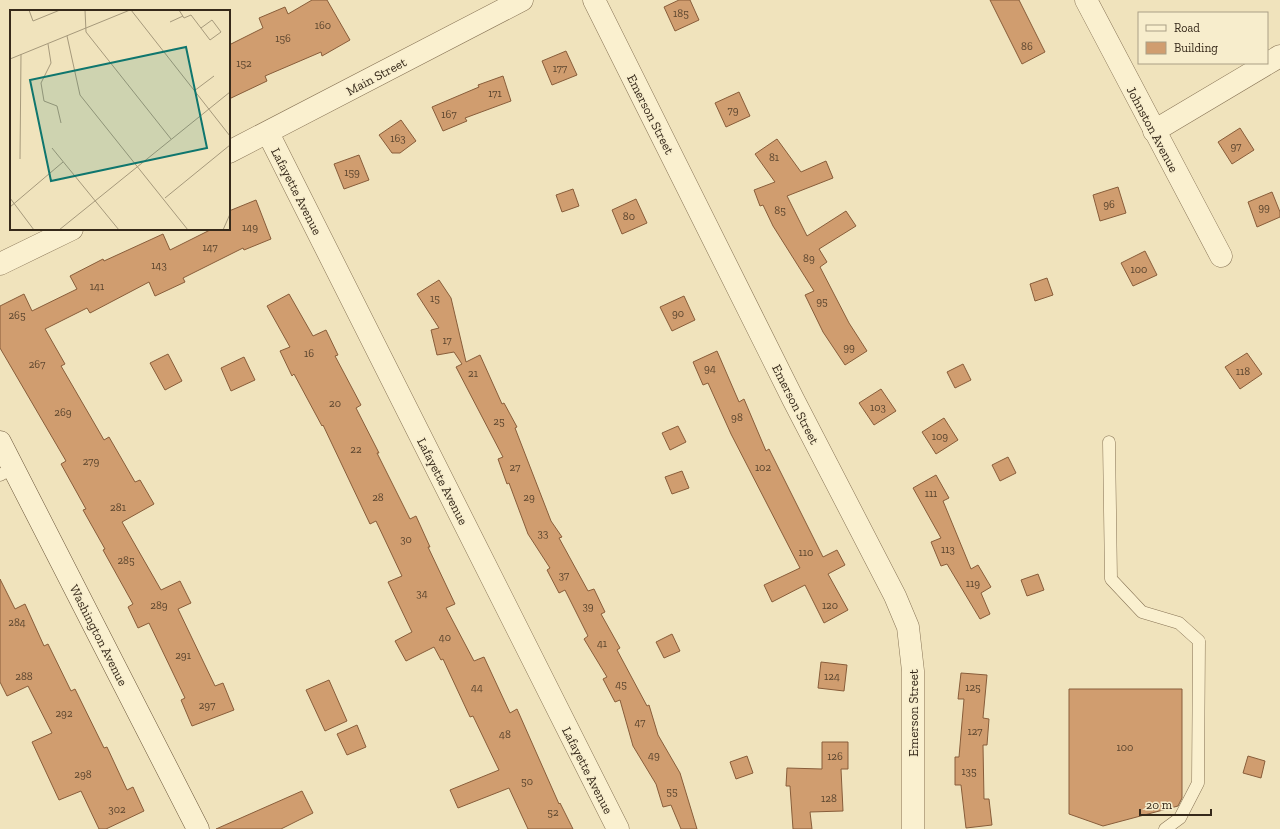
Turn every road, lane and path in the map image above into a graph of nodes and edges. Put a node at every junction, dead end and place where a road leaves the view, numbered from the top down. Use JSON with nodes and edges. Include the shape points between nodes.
{"nodes":[{"id":1,"x":522,"y":0,"type":"edge"},
{"id":2,"x":594,"y":0,"type":"edge"},
{"id":3,"x":1086,"y":0,"type":"edge"},
{"id":4,"x":1280,"y":56,"type":"edge"},
{"id":5,"x":1268,"y":63,"type":"edge"},
{"id":6,"x":1267,"y":64,"type":"edge"},
{"id":7,"x":1154,"y":131,"type":"junction"},
{"id":8,"x":268,"y":133,"type":"junction"},
{"id":9,"x":230,"y":152,"type":"edge"},
{"id":10,"x":70,"y":230,"type":"edge"},
{"id":11,"x":1221,"y":256,"type":"dead end"},
{"id":12,"x":0,"y":264,"type":"edge"},
{"id":13,"x":0,"y":442,"type":"edge"},
{"id":14,"x":1109,"y":442,"type":"dead end"},
{"id":15,"x":7,"y":471,"type":"edge"},
{"id":16,"x":198,"y":829,"type":"edge"},
{"id":17,"x":618,"y":829,"type":"edge"},
{"id":18,"x":913,"y":829,"type":"edge"},
{"id":19,"x":1165,"y":829,"type":"edge"}],
"edges":[{"from":1,"to":8,"type":"street","name":"Main Street"},
{"from":2,"to":18,"type":"street","name":"Emerson Street","via":[[793,399],[895,596],[908,627],[913,671]]},
{"from":3,"to":7,"type":"street","name":"Johnston Avenue"},
{"from":4,"to":5,"type":"street"},
{"from":6,"to":7,"type":"street"},
{"from":7,"to":11,"type":"street","name":"Johnston Avenue"},
{"from":8,"to":9,"type":"street","name":"Main Street"},
{"from":8,"to":17,"type":"street","name":"Lafayette Avenue"},
{"from":10,"to":12,"type":"street"},
{"from":13,"to":15,"type":"street","name":"Washington Avenue"},
{"from":14,"to":19,"type":"lane","via":[[1111,580],[1142,612],[1179,623],[1199,641],[1198,783],[1180,818]]},
{"from":15,"to":16,"type":"street","name":"Washington Avenue"}]}
